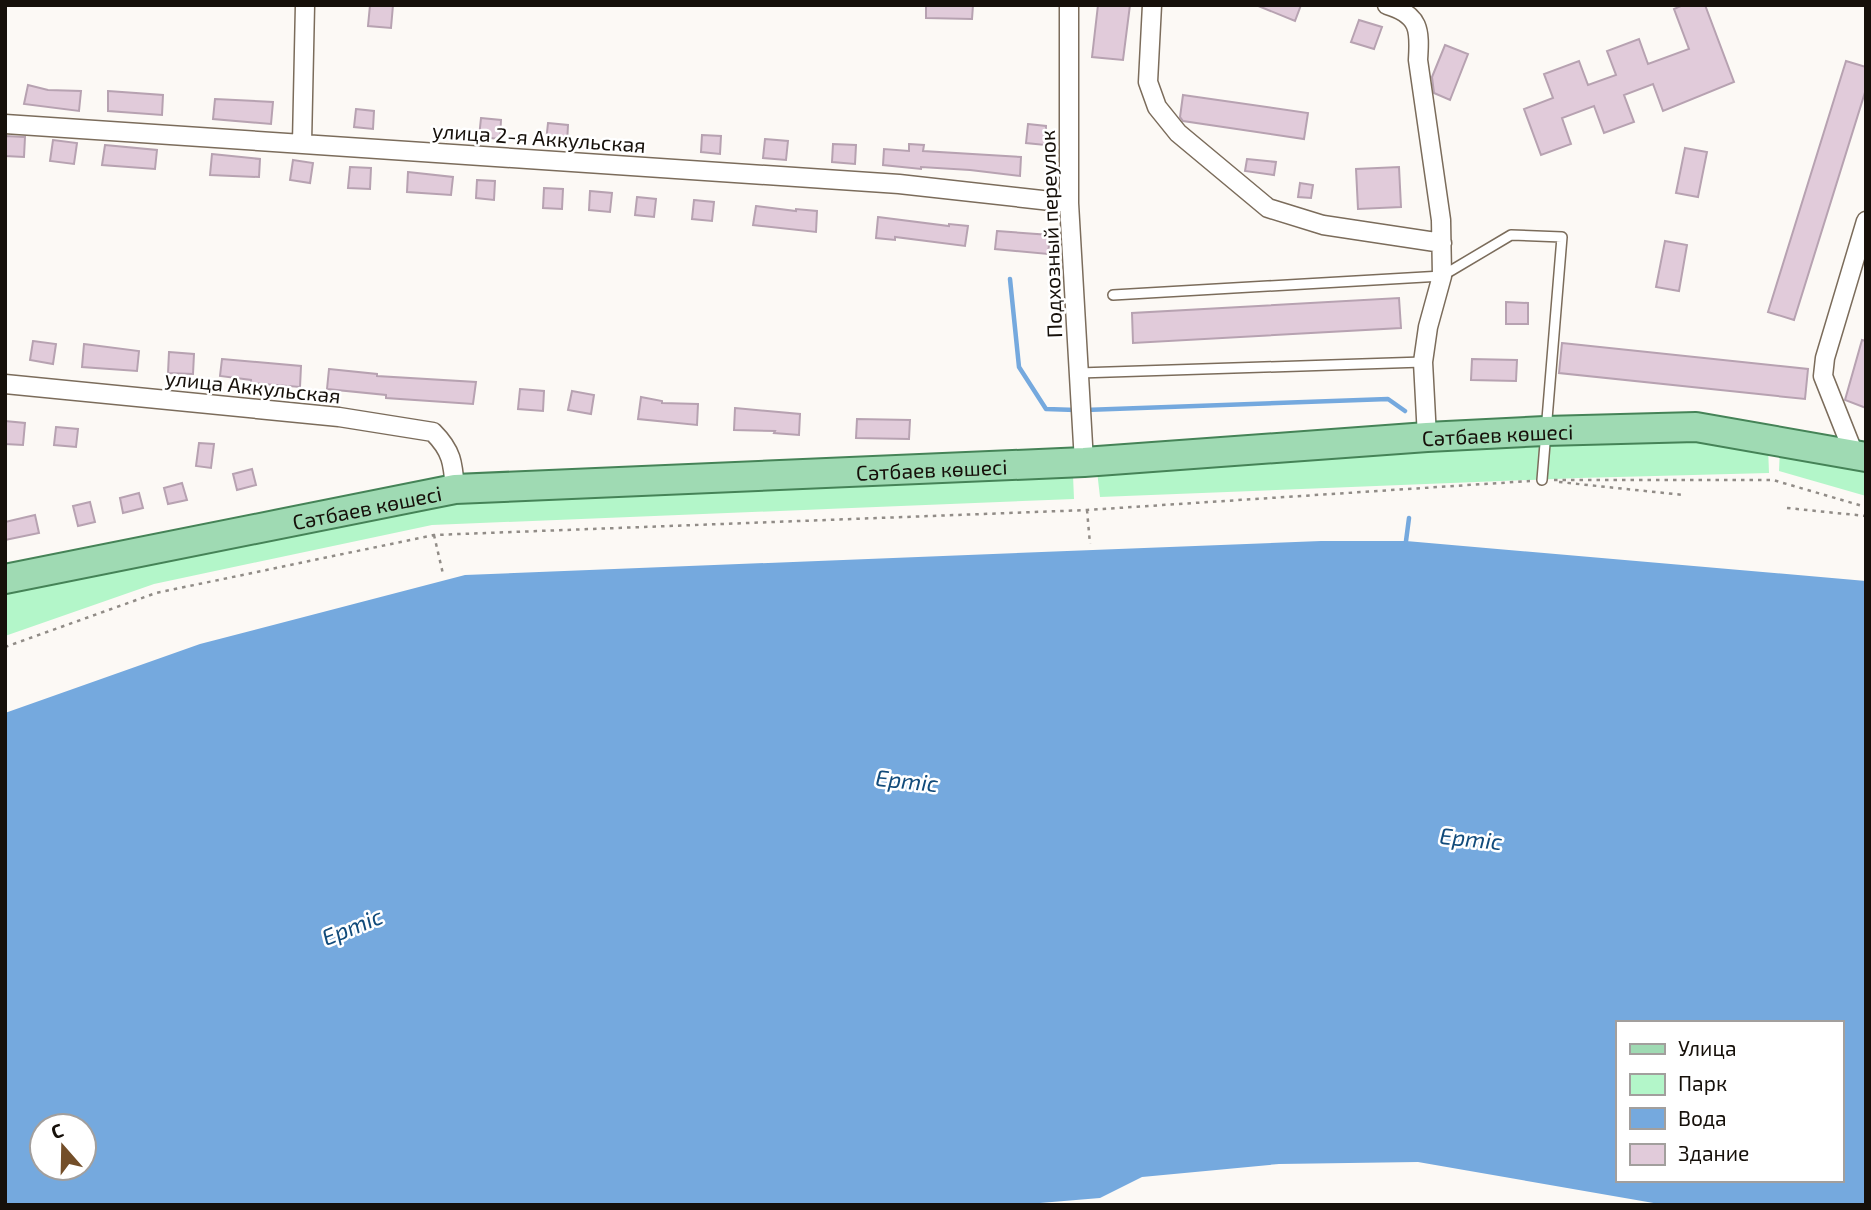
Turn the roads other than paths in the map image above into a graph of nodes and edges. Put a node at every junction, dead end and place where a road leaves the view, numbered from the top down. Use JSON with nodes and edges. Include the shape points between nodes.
{"nodes":[{"id":1,"x":304,"y":5,"type":"edge"},
{"id":2,"x":1069,"y":5,"type":"edge"},
{"id":3,"x":1152,"y":5,"type":"edge"},
{"id":4,"x":1387,"y":5,"type":"edge"},
{"id":5,"x":5,"y":124,"type":"edge"},
{"id":6,"x":302,"y":143,"type":"junction"},
{"id":7,"x":1069,"y":203,"type":"junction"},
{"id":8,"x":1866,"y":221,"type":"edge"},
{"id":9,"x":1442,"y":243,"type":"junction"},
{"id":10,"x":1442,"y":276,"type":"junction"},
{"id":11,"x":1113,"y":295,"type":"dead end"},
{"id":12,"x":1423,"y":362,"type":"junction"},
{"id":13,"x":1079,"y":373,"type":"junction"},
{"id":14,"x":5,"y":384,"type":"edge"},
{"id":15,"x":1545,"y":431,"type":"junction"},
{"id":16,"x":1427,"y":437,"type":"junction"},
{"id":17,"x":1860,"y":456,"type":"edge"},
{"id":18,"x":1084,"y":462,"type":"junction"},
{"id":19,"x":1542,"y":480,"type":"road end"},
{"id":20,"x":455,"y":489,"type":"junction"},
{"id":21,"x":5,"y":579,"type":"edge"}],
"edges":[{"from":1,"to":6,"type":"street"},
{"from":2,"to":7,"type":"street","name":"Подхозный переулок"},
{"from":3,"to":9,"type":"street","via":[[1149,82],[1157,107],[1178,133],[1268,208],[1323,225]]},
{"from":4,"to":9,"type":"street","via":[[1413,19],[1420,35],[1418,60]]},
{"from":5,"to":6,"type":"street","name":"улица 2-я Аккульская"},
{"from":6,"to":7,"type":"street","name":"улица 2-я Аккульская","via":[[899,184]]},
{"from":7,"to":13,"type":"street","name":"Подхозный переулок"},
{"from":8,"to":17,"type":"street","via":[[1823,376]]},
{"from":9,"to":10,"type":"street"},
{"from":10,"to":11,"type":"lane"},
{"from":10,"to":12,"type":"street"},
{"from":10,"to":15,"type":"lane","via":[[1511,235],[1562,237]]},
{"from":12,"to":13,"type":"lane"},
{"from":12,"to":16,"type":"street"},
{"from":13,"to":18,"type":"street","name":"Подхозный переулок"},
{"from":14,"to":20,"type":"street","name":"улица Аккульская","via":[[339,417],[433,432],[452,458]]},
{"from":15,"to":16,"type":"main road","name":"Сәтбаев көшесі"},
{"from":15,"to":17,"type":"main road","name":"Сәтбаев көшесі","via":[[1696,427]]},
{"from":15,"to":19,"type":"lane"},
{"from":16,"to":18,"type":"main road","name":"Сәтбаев көшесі"},
{"from":18,"to":20,"type":"main road","name":"Сәтбаев көшесі"},
{"from":20,"to":21,"type":"main road","name":"Сәтбаев көшесі"}]}
